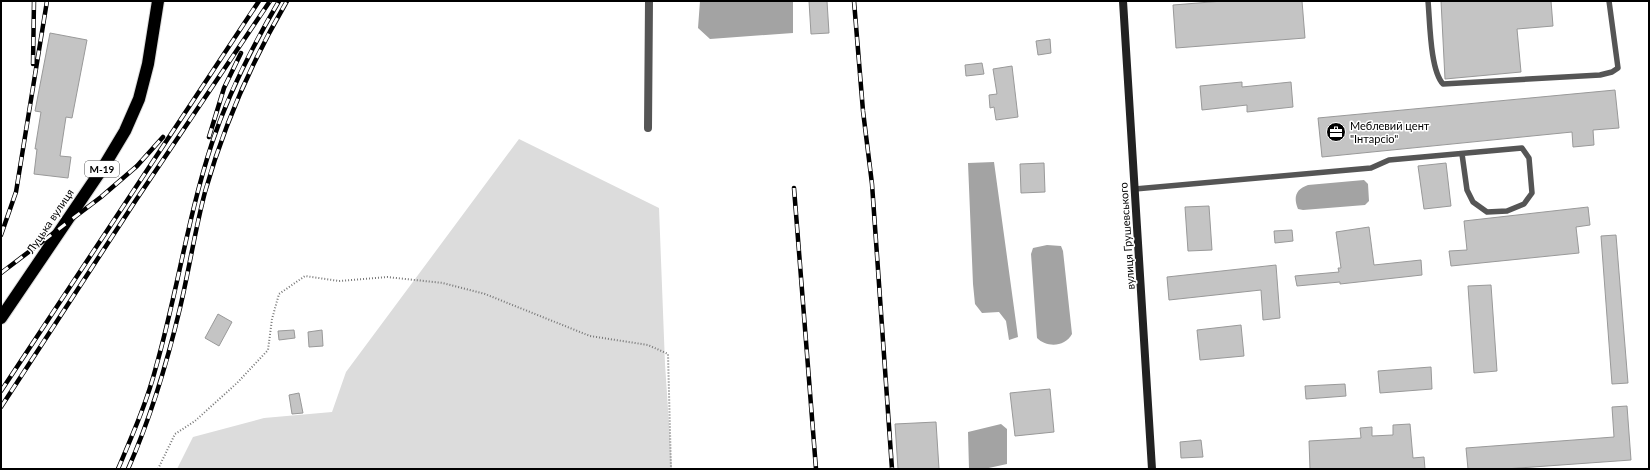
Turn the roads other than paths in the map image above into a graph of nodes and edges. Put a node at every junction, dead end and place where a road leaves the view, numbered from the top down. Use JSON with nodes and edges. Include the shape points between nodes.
{"nodes":[{"id":1,"x":158,"y":1,"type":"edge"},
{"id":2,"x":649,"y":1,"type":"edge"},
{"id":3,"x":1123,"y":1,"type":"edge"},
{"id":4,"x":1428,"y":1,"type":"edge"},
{"id":5,"x":1609,"y":1,"type":"edge"},
{"id":6,"x":648,"y":128,"type":"dead end"},
{"id":7,"x":1462,"y":154,"type":"junction"},
{"id":8,"x":1135,"y":189,"type":"junction"},
{"id":9,"x":1,"y":318,"type":"edge"},
{"id":10,"x":1152,"y":469,"type":"edge"}],
"edges":[{"from":1,"to":9,"type":"highway","name":"Луцька вулиця","number":"М-19","via":[[148,64],[139,99],[125,131]]},
{"from":2,"to":6,"type":"street"},
{"from":3,"to":8,"type":"street","name":"вулиця Грушевського"},
{"from":4,"to":5,"type":"lane","via":[[1435,67],[1443,84],[1600,75],[1612,72],[1618,68]]},
{"from":7,"to":7,"type":"lane","via":[[1522,148],[1529,158],[1532,193],[1524,204],[1507,211],[1488,212],[1474,202],[1467,190]]},
{"from":7,"to":8,"type":"lane","via":[[1389,160],[1371,168]]},
{"from":8,"to":10,"type":"street","name":"вулиця Грушевського"}]}
